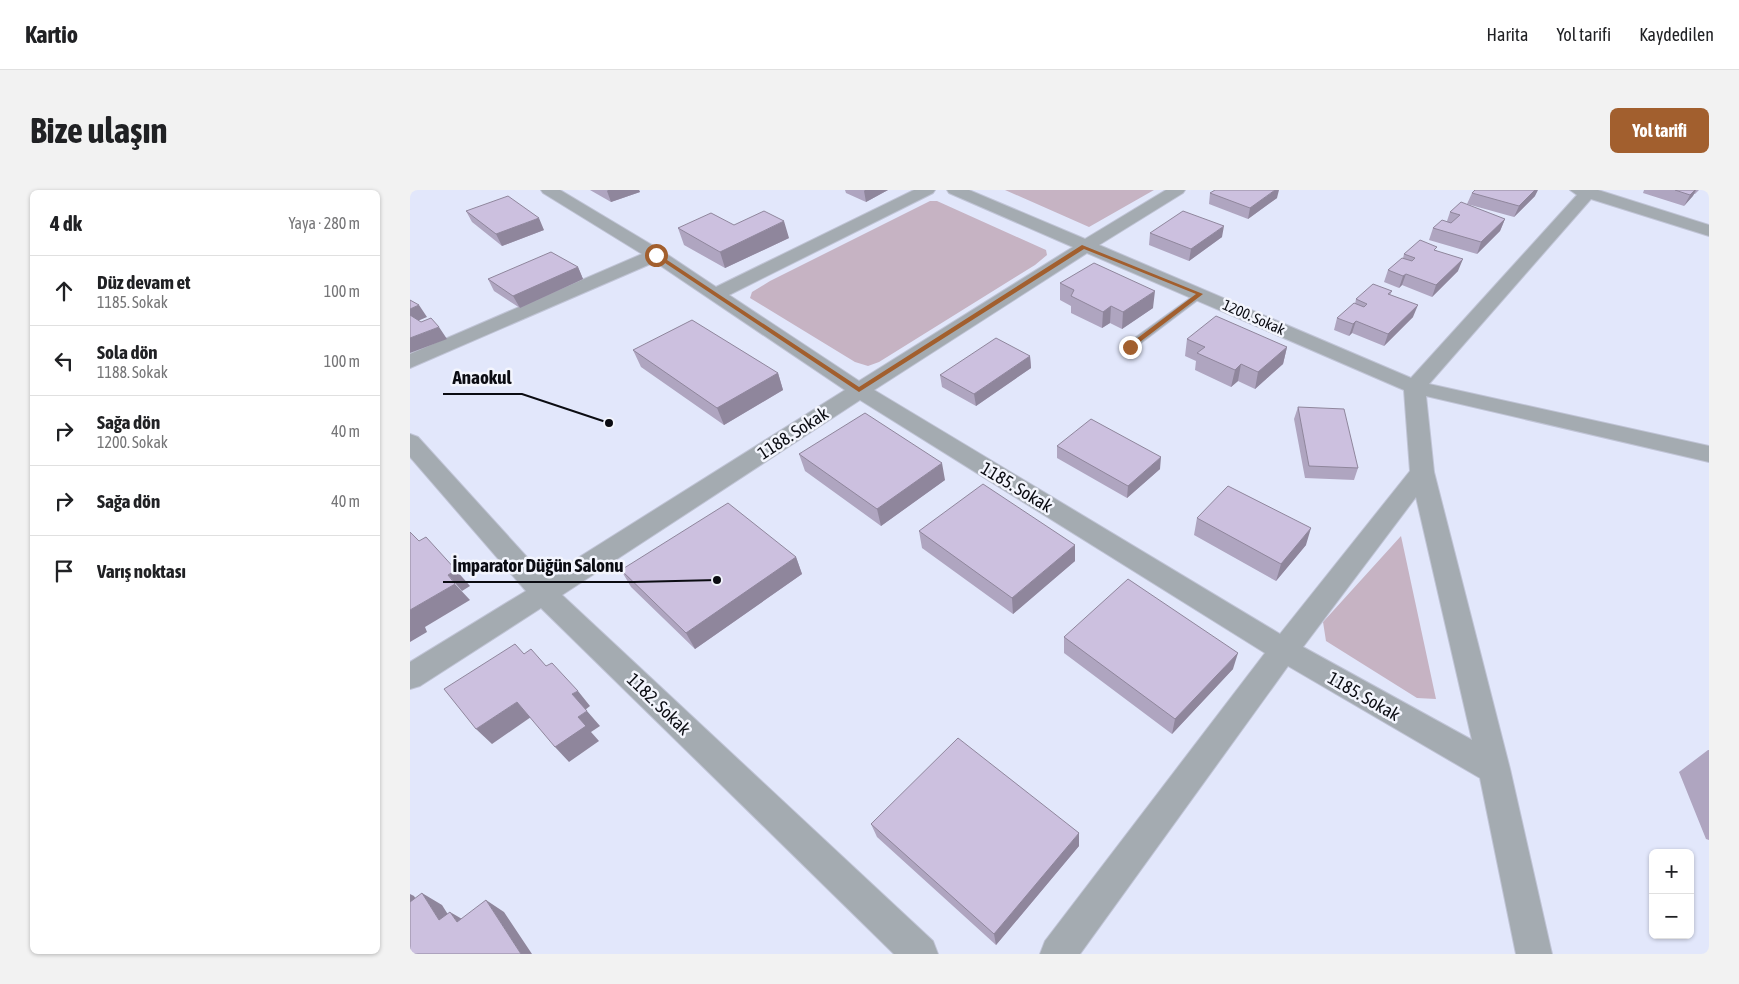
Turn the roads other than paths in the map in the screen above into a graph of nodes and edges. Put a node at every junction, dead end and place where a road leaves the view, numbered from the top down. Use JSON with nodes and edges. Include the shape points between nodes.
{"nodes":[{"id":1,"x":548,"y":190,"type":"edge"},
{"id":2,"x":927,"y":190,"type":"edge"},
{"id":3,"x":955,"y":190,"type":"edge"},
{"id":4,"x":1176,"y":190,"type":"edge"},
{"id":5,"x":1585,"y":191,"type":"edge"},
{"id":6,"x":1709,"y":231,"type":"edge"},
{"id":7,"x":1084,"y":246,"type":"junction"},
{"id":8,"x":656,"y":255,"type":"junction"},
{"id":9,"x":1200,"y":294,"type":"junction"},
{"id":10,"x":714,"y":295,"type":"junction"},
{"id":11,"x":1130,"y":347,"type":"dead end"},
{"id":12,"x":410,"y":362,"type":"edge"},
{"id":13,"x":1414,"y":387,"type":"junction"},
{"id":14,"x":859,"y":390,"type":"junction"},
{"id":15,"x":410,"y":442,"type":"edge"},
{"id":16,"x":1709,"y":454,"type":"edge"},
{"id":17,"x":1422,"y":472,"type":"junction"},
{"id":18,"x":544,"y":594,"type":"junction"},
{"id":19,"x":1284,"y":650,"type":"junction"},
{"id":20,"x":410,"y":677,"type":"edge"},
{"id":21,"x":1494,"y":769,"type":"junction"},
{"id":22,"x":920,"y":954,"type":"edge"},
{"id":23,"x":1058,"y":954,"type":"edge"},
{"id":24,"x":1534,"y":954,"type":"edge"}],
"edges":[{"from":1,"to":8,"type":"street","name":"1185. Sokak"},
{"from":2,"to":10,"type":"street"},
{"from":3,"to":7,"type":"street","name":"1200. Sokak"},
{"from":4,"to":7,"type":"street","name":"1188. Sokak"},
{"from":5,"to":6,"type":"street"},
{"from":5,"to":13,"type":"street"},
{"from":7,"to":9,"type":"street","name":"1200. Sokak"},
{"from":7,"to":14,"type":"street","name":"1188. Sokak"},
{"from":8,"to":10,"type":"street","name":"1185. Sokak"},
{"from":8,"to":12,"type":"street"},
{"from":9,"to":11,"type":"lane"},
{"from":9,"to":13,"type":"street","name":"1200. Sokak"},
{"from":10,"to":14,"type":"street","name":"1185. Sokak"},
{"from":13,"to":16,"type":"street","name":"1200. Sokak"},
{"from":13,"to":17,"type":"street"},
{"from":14,"to":18,"type":"street","name":"1188. Sokak"},
{"from":14,"to":19,"type":"street","name":"1185. Sokak"},
{"from":15,"to":18,"type":"street","name":"1182. Sokak"},
{"from":17,"to":19,"type":"street"},
{"from":17,"to":21,"type":"street"},
{"from":18,"to":20,"type":"street","name":"1188. Sokak"},
{"from":18,"to":22,"type":"street","name":"1182. Sokak"},
{"from":19,"to":21,"type":"street","name":"1185. Sokak"},
{"from":19,"to":23,"type":"street"},
{"from":21,"to":24,"type":"street"}]}
